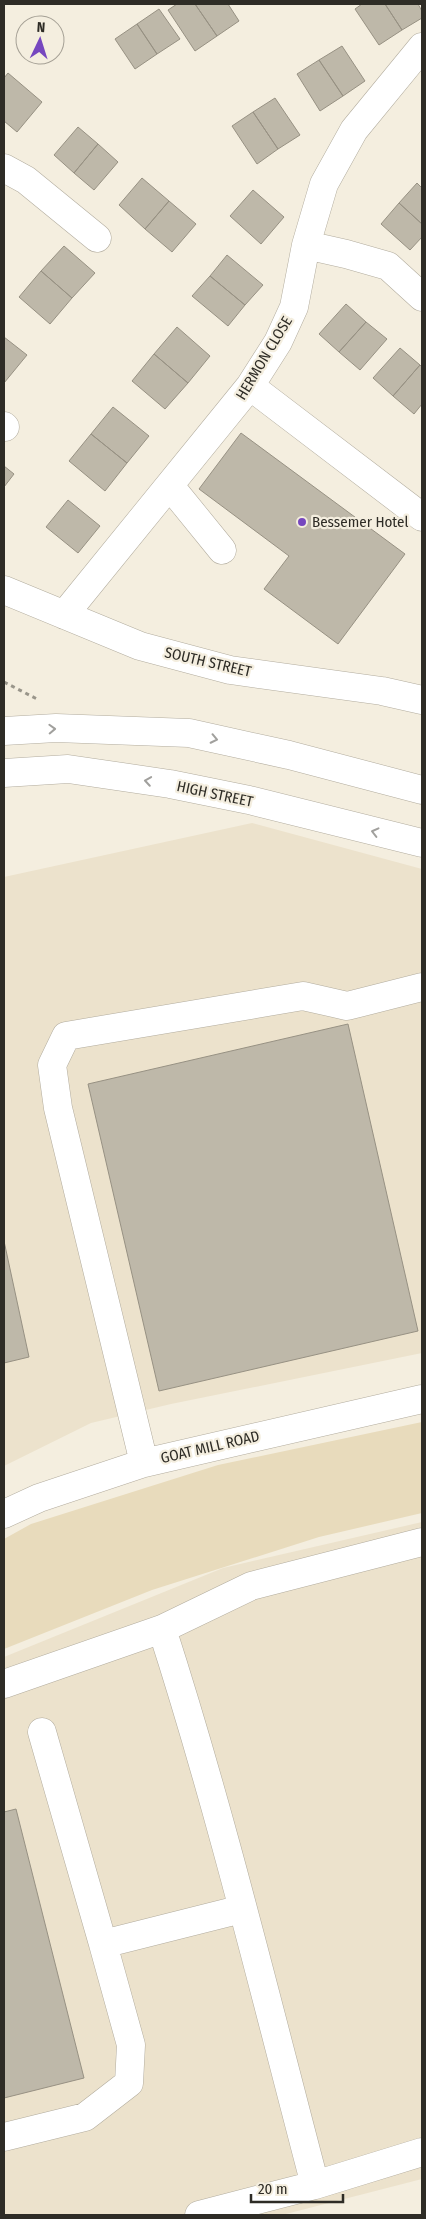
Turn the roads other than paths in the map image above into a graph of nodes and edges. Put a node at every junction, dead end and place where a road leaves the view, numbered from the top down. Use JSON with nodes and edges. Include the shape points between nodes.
{"nodes":[{"id":1,"x":422,"y":47,"type":"edge"},
{"id":2,"x":4,"y":168,"type":"edge"},
{"id":3,"x":97,"y":238,"type":"dead end"},
{"id":4,"x":306,"y":245,"type":"junction"},
{"id":5,"x":422,"y":296,"type":"edge"},
{"id":6,"x":250,"y":386,"type":"junction"},
{"id":7,"x":170,"y":486,"type":"junction"},
{"id":8,"x":422,"y":518,"type":"edge"},
{"id":9,"x":222,"y":550,"type":"dead end"},
{"id":10,"x":4,"y":590,"type":"edge"},
{"id":11,"x":64,"y":615,"type":"junction"},
{"id":12,"x":422,"y":700,"type":"edge"},
{"id":13,"x":4,"y":732,"type":"edge"},
{"id":14,"x":4,"y":773,"type":"edge"},
{"id":15,"x":422,"y":790,"type":"edge"},
{"id":16,"x":422,"y":843,"type":"edge"},
{"id":17,"x":422,"y":987,"type":"edge"},
{"id":18,"x":422,"y":1399,"type":"edge"},
{"id":19,"x":144,"y":1463,"type":"junction"},
{"id":20,"x":4,"y":1514,"type":"edge"},
{"id":21,"x":422,"y":1542,"type":"edge"},
{"id":22,"x":162,"y":1629,"type":"junction"},
{"id":23,"x":4,"y":1684,"type":"edge"},
{"id":24,"x":42,"y":1732,"type":"dead end"},
{"id":25,"x":242,"y":1909,"type":"junction"},
{"id":26,"x":103,"y":1944,"type":"junction"},
{"id":27,"x":4,"y":2137,"type":"edge"},
{"id":28,"x":422,"y":2152,"type":"edge"},
{"id":29,"x":315,"y":2185,"type":"junction"},
{"id":30,"x":199,"y":2215,"type":"edge"}],
"edges":[{"from":1,"to":4,"type":"street","name":"HERMON CLOSE","via":[[354,130],[324,184]]},
{"from":2,"to":3,"type":"street","via":[[26,180]]},
{"from":4,"to":5,"type":"street","via":[[388,266]]},
{"from":4,"to":6,"type":"street","name":"HERMON CLOSE","via":[[294,307],[278,342]]},
{"from":6,"to":7,"type":"street","name":"HERMON CLOSE"},
{"from":6,"to":8,"type":"street"},
{"from":7,"to":9,"type":"street"},
{"from":7,"to":11,"type":"street","name":"HERMON CLOSE"},
{"from":10,"to":11,"type":"street","name":"SOUTH STREET"},
{"from":11,"to":12,"type":"street","name":"SOUTH STREET","via":[[140,646],[230,670],[382,691]]},
{"from":13,"to":15,"type":"street","one_way":true,"via":[[56,728],[189,734],[289,755]]},
{"from":16,"to":14,"type":"street","name":"HIGH STREET","one_way":true,"via":[[170,784],[68,769]]},
{"from":17,"to":19,"type":"street","via":[[347,1006],[303,996],[66,1036],[52,1065],[58,1108]]},
{"from":18,"to":19,"type":"street","name":"GOAT MILL ROAD"},
{"from":19,"to":20,"type":"street","name":"GOAT MILL ROAD","via":[[39,1498]]},
{"from":21,"to":22,"type":"street","via":[[250,1586]]},
{"from":22,"to":23,"type":"street"},
{"from":22,"to":25,"type":"street"},
{"from":24,"to":26,"type":"street"},
{"from":25,"to":26,"type":"street"},
{"from":25,"to":29,"type":"street"},
{"from":26,"to":27,"type":"street","via":[[131,2044],[129,2083],[85,2117]]},
{"from":28,"to":29,"type":"street"},
{"from":29,"to":30,"type":"street"}]}
